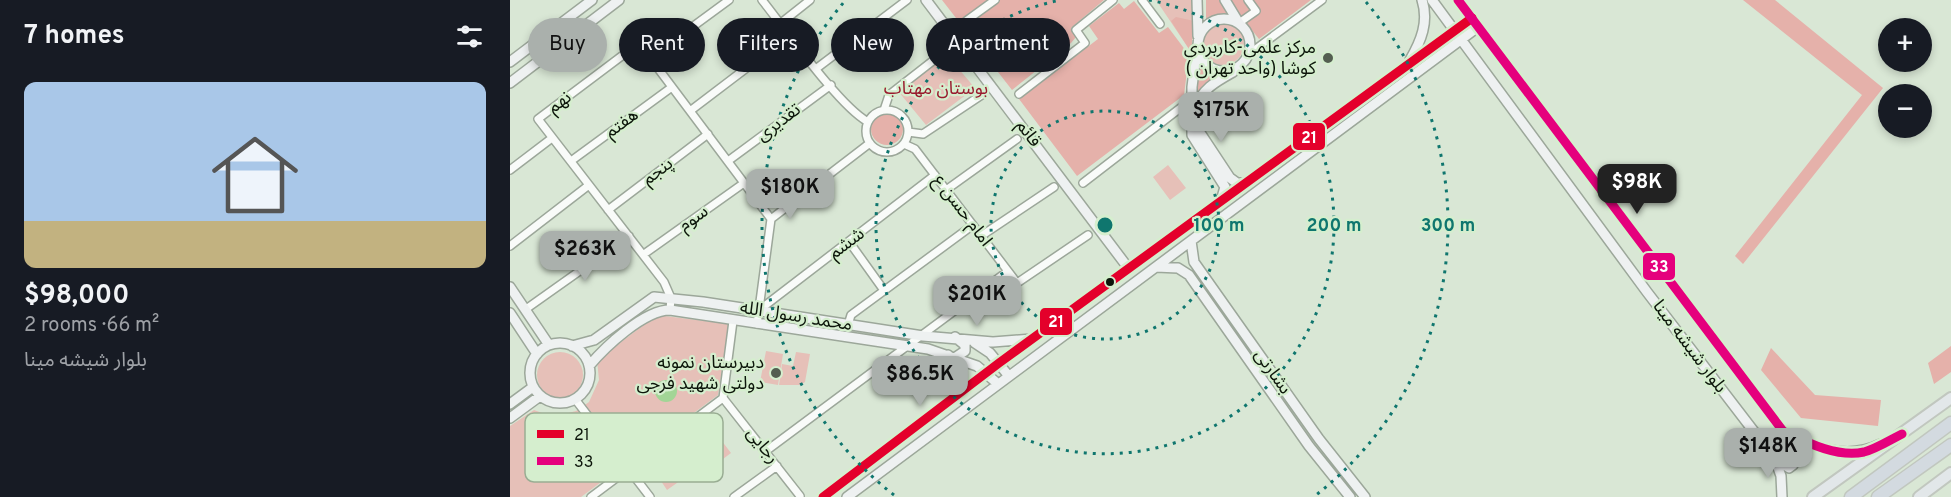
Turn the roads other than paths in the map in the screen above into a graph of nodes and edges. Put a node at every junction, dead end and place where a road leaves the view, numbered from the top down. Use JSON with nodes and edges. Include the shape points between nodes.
{"nodes":[{"id":1,"x":592,"y":0,"type":"edge"},
{"id":2,"x":619,"y":0,"type":"edge"},
{"id":3,"x":729,"y":0,"type":"edge"},
{"id":4,"x":762,"y":0,"type":"edge"},
{"id":5,"x":810,"y":0,"type":"edge"},
{"id":6,"x":908,"y":0,"type":"edge"},
{"id":7,"x":926,"y":0,"type":"edge"},
{"id":8,"x":995,"y":0,"type":"edge"},
{"id":9,"x":1113,"y":0,"type":"edge"},
{"id":10,"x":1142,"y":0,"type":"edge"},
{"id":11,"x":1197,"y":0,"type":"edge"},
{"id":12,"x":1225,"y":0,"type":"edge"},
{"id":13,"x":1248,"y":0,"type":"edge"},
{"id":14,"x":1323,"y":0,"type":"edge"},
{"id":15,"x":1422,"y":0,"type":"edge"},
{"id":16,"x":1432,"y":0,"type":"edge"},
{"id":17,"x":1458,"y":0,"type":"edge"},
{"id":18,"x":705,"y":18,"type":"edge"},
{"id":19,"x":777,"y":18,"type":"edge"},
{"id":20,"x":787,"y":18,"type":"edge"},
{"id":21,"x":970,"y":18,"type":"edge"},
{"id":22,"x":1472,"y":18,"type":"junction"},
{"id":23,"x":1239,"y":23,"type":"junction"},
{"id":24,"x":1160,"y":24,"type":"dead end"},
{"id":25,"x":1478,"y":27,"type":"junction"},
{"id":26,"x":1456,"y":30,"type":"junction"},
{"id":27,"x":1463,"y":39,"type":"junction"},
{"id":28,"x":1198,"y":42,"type":"junction"},
{"id":29,"x":1249,"y":54,"type":"junction"},
{"id":30,"x":619,"y":58,"type":"edge"},
{"id":31,"x":510,"y":62,"type":"edge"},
{"id":32,"x":1407,"y":65,"type":"junction"},
{"id":33,"x":926,"y":66,"type":"edge"},
{"id":34,"x":1239,"y":66,"type":"junction"},
{"id":35,"x":819,"y":67,"type":"edge"},
{"id":36,"x":819,"y":70,"type":"edge"},
{"id":37,"x":661,"y":72,"type":"edge"},
{"id":38,"x":741,"y":72,"type":"edge"},
{"id":39,"x":510,"y":83,"type":"edge"},
{"id":40,"x":831,"y":85,"type":"junction"},
{"id":41,"x":672,"y":87,"type":"junction"},
{"id":42,"x":983,"y":94,"type":"dead end"},
{"id":43,"x":1019,"y":94,"type":"dead end"},
{"id":44,"x":1192,"y":99,"type":"junction"},
{"id":45,"x":884,"y":110,"type":"junction"},
{"id":46,"x":690,"y":111,"type":"junction"},
{"id":47,"x":1192,"y":120,"type":"junction"},
{"id":48,"x":868,"y":122,"type":"junction"},
{"id":49,"x":908,"y":132,"type":"junction"},
{"id":50,"x":708,"y":134,"type":"junction"},
{"id":51,"x":552,"y":138,"type":"junction"},
{"id":52,"x":1017,"y":139,"type":"dead end"},
{"id":53,"x":870,"y":143,"type":"junction"},
{"id":54,"x":904,"y":144,"type":"junction"},
{"id":55,"x":571,"y":161,"type":"junction"},
{"id":56,"x":728,"y":161,"type":"junction"},
{"id":57,"x":510,"y":170,"type":"edge"},
{"id":58,"x":935,"y":175,"type":"junction"},
{"id":59,"x":1226,"y":180,"type":"junction"},
{"id":60,"x":744,"y":183,"type":"junction"},
{"id":61,"x":1083,"y":183,"type":"dead end"},
{"id":62,"x":1247,"y":183,"type":"junction"},
{"id":63,"x":590,"y":185,"type":"junction"},
{"id":64,"x":1054,"y":187,"type":"dead end"},
{"id":65,"x":946,"y":190,"type":"junction"},
{"id":66,"x":1254,"y":193,"type":"junction"},
{"id":67,"x":1225,"y":199,"type":"junction"},
{"id":68,"x":1215,"y":206,"type":"junction"},
{"id":69,"x":608,"y":210,"type":"junction"},
{"id":70,"x":1231,"y":211,"type":"junction"},
{"id":71,"x":771,"y":219,"type":"junction"},
{"id":72,"x":973,"y":225,"type":"junction"},
{"id":73,"x":1088,"y":235,"type":"dead end"},
{"id":74,"x":628,"y":236,"type":"junction"},
{"id":75,"x":981,"y":236,"type":"junction"},
{"id":76,"x":1191,"y":241,"type":"junction"},
{"id":77,"x":850,"y":243,"type":"junction"},
{"id":78,"x":510,"y":246,"type":"edge"},
{"id":79,"x":644,"y":254,"type":"junction"},
{"id":80,"x":1156,"y":267,"type":"junction"},
{"id":81,"x":1129,"y":269,"type":"junction"},
{"id":82,"x":1008,"y":271,"type":"junction"},
{"id":83,"x":510,"y":287,"type":"edge"},
{"id":84,"x":884,"y":289,"type":"junction"},
{"id":85,"x":671,"y":298,"type":"junction"},
{"id":86,"x":526,"y":309,"type":"junction"},
{"id":87,"x":670,"y":310,"type":"junction"},
{"id":88,"x":758,"y":311,"type":"junction"},
{"id":89,"x":512,"y":318,"type":"edge"},
{"id":90,"x":733,"y":321,"type":"junction"},
{"id":91,"x":757,"y":324,"type":"junction"},
{"id":92,"x":848,"y":325,"type":"junction"},
{"id":93,"x":923,"y":336,"type":"junction"},
{"id":94,"x":955,"y":337,"type":"junction"},
{"id":95,"x":1033,"y":339,"type":"junction"},
{"id":96,"x":549,"y":345,"type":"junction"},
{"id":97,"x":572,"y":346,"type":"junction"},
{"id":98,"x":909,"y":346,"type":"junction"},
{"id":99,"x":537,"y":354,"type":"junction"},
{"id":100,"x":951,"y":355,"type":"junction"},
{"id":101,"x":999,"y":363,"type":"junction"},
{"id":102,"x":589,"y":366,"type":"junction"},
{"id":103,"x":988,"y":373,"type":"junction"},
{"id":104,"x":1008,"y":375,"type":"junction"},
{"id":105,"x":997,"y":384,"type":"junction"},
{"id":106,"x":533,"y":387,"type":"junction"},
{"id":107,"x":540,"y":396,"type":"junction"},
{"id":108,"x":723,"y":398,"type":"junction"},
{"id":109,"x":1951,"y":398,"type":"edge"},
{"id":110,"x":575,"y":399,"type":"junction"},
{"id":111,"x":952,"y":400,"type":"junction"},
{"id":112,"x":510,"y":404,"type":"edge"},
{"id":113,"x":586,"y":413,"type":"edge"},
{"id":114,"x":703,"y":413,"type":"edge"},
{"id":115,"x":510,"y":418,"type":"edge"},
{"id":116,"x":1773,"y":419,"type":"junction"},
{"id":117,"x":1951,"y":423,"type":"edge"},
{"id":118,"x":1902,"y":434,"type":"junction"},
{"id":119,"x":1951,"y":445,"type":"edge"},
{"id":120,"x":766,"y":451,"type":"junction"},
{"id":121,"x":1775,"y":459,"type":"junction"},
{"id":122,"x":777,"y":466,"type":"junction"},
{"id":123,"x":1951,"y":473,"type":"edge"},
{"id":124,"x":611,"y":482,"type":"edge"},
{"id":125,"x":639,"y":482,"type":"edge"},
{"id":126,"x":800,"y":496,"type":"edge"},
{"id":127,"x":591,"y":497,"type":"edge"},
{"id":128,"x":650,"y":497,"type":"edge"},
{"id":129,"x":734,"y":497,"type":"edge"},
{"id":130,"x":823,"y":497,"type":"edge"},
{"id":131,"x":847,"y":497,"type":"edge"},
{"id":132,"x":1350,"y":497,"type":"edge"},
{"id":133,"x":1365,"y":497,"type":"edge"},
{"id":134,"x":1782,"y":497,"type":"edge"},
{"id":135,"x":1813,"y":497,"type":"edge"},
{"id":136,"x":1851,"y":497,"type":"edge"},
{"id":137,"x":1878,"y":497,"type":"edge"},
{"id":138,"x":1919,"y":497,"type":"edge"}],
"edges":[{"from":1,"to":31,"type":"street"},
{"from":2,"to":39,"type":"street"},
{"from":3,"to":18,"type":"street"},
{"from":4,"to":19,"type":"street"},
{"from":5,"to":20,"type":"street"},
{"from":6,"to":35,"type":"street"},
{"from":7,"to":81,"type":"street","name":"قائم"},
{"from":8,"to":21,"type":"street"},
{"from":9,"to":43,"type":"street","via":[[1076,30],[1085,43]]},
{"from":10,"to":24,"type":"street"},
{"from":11,"to":28,"type":"street"},
{"from":12,"to":23,"type":"street"},
{"from":13,"to":23,"type":"street","via":[[1256,11]]},
{"from":14,"to":29,"type":"street"},
{"from":15,"to":32,"type":"street","via":[[1423,34]]},
{"from":16,"to":26,"type":"street","name":"بلوار شیشه مینا"},
{"from":17,"to":22,"type":"street","name":"بلوار شیشه مینا"},
{"from":22,"to":25,"type":"street","name":"بلوار شیشه مینا"},
{"from":22,"to":26,"type":"street"},
{"from":23,"to":28,"type":"street","via":[[1215,20],[1207,24]]},
{"from":23,"to":29,"type":"street","via":[[1249,37]]},
{"from":25,"to":27,"type":"street"},
{"from":25,"to":116,"type":"street","name":"بلوار شیشه مینا"},
{"from":26,"to":27,"type":"street","name":"بلوار شیشه مینا"},
{"from":26,"to":32,"type":"street"},
{"from":27,"to":66,"type":"street"},
{"from":27,"to":121,"type":"street","name":"بلوار شیشه مینا","via":[[1647,292]]},
{"from":28,"to":34,"type":"street","via":[[1201,57],[1214,69],[1231,70]]},
{"from":28,"to":44,"type":"street"},
{"from":29,"to":34,"type":"street"},
{"from":30,"to":51,"type":"street","name":"نهم","via":[[538,119]]},
{"from":32,"to":62,"type":"street"},
{"from":33,"to":45,"type":"street","via":[[889,95]]},
{"from":34,"to":47,"type":"street","via":[[1200,95]]},
{"from":36,"to":40,"type":"street"},
{"from":37,"to":41,"type":"street"},
{"from":38,"to":46,"type":"street"},
{"from":40,"to":48,"type":"street"},
{"from":40,"to":56,"type":"street","name":"تقدیری"},
{"from":41,"to":46,"type":"street"},
{"from":41,"to":55,"type":"street","name":"هفتم"},
{"from":42,"to":49,"type":"street","via":[[923,134]]},
{"from":44,"to":47,"type":"street"},
{"from":44,"to":61,"type":"street"},
{"from":45,"to":48,"type":"street"},
{"from":45,"to":49,"type":"street","via":[[902,115]]},
{"from":46,"to":50,"type":"street"},
{"from":47,"to":59,"type":"street","via":[[1192,135]]},
{"from":48,"to":53,"type":"street"},
{"from":49,"to":54,"type":"street"},
{"from":50,"to":56,"type":"street"},
{"from":50,"to":69,"type":"street","name":"پنجم"},
{"from":51,"to":55,"type":"street"},
{"from":51,"to":57,"type":"street"},
{"from":52,"to":65,"type":"street"},
{"from":53,"to":54,"type":"street","via":[[886,152]]},
{"from":53,"to":71,"type":"street"},
{"from":54,"to":58,"type":"street","name":"امام حسن ع","via":[[915,149]]},
{"from":55,"to":63,"type":"street"},
{"from":56,"to":60,"type":"street"},
{"from":58,"to":65,"type":"street","name":"امام حسن ع"},
{"from":58,"to":77,"type":"street","name":"ششم"},
{"from":59,"to":62,"type":"street"},
{"from":59,"to":68,"type":"street","via":[[1224,195]]},
{"from":60,"to":71,"type":"street"},
{"from":60,"to":79,"type":"street","name":"سوم"},
{"from":62,"to":66,"type":"street","via":[[1247,190]]},
{"from":62,"to":67,"type":"street"},
{"from":63,"to":69,"type":"street"},
{"from":63,"to":78,"type":"street"},
{"from":64,"to":75,"type":"street"},
{"from":65,"to":72,"type":"street","name":"امام حسن ع"},
{"from":66,"to":70,"type":"street"},
{"from":67,"to":68,"type":"street"},
{"from":67,"to":70,"type":"street","via":[[1232,204]]},
{"from":68,"to":81,"type":"street"},
{"from":69,"to":74,"type":"street"},
{"from":70,"to":76,"type":"street"},
{"from":71,"to":88,"type":"street"},
{"from":72,"to":75,"type":"street","name":"امام حسن ع"},
{"from":72,"to":84,"type":"street"},
{"from":73,"to":82,"type":"street","name":"امام حسن ع","via":[[1017,284]]},
{"from":74,"to":79,"type":"street"},
{"from":74,"to":86,"type":"street"},
{"from":75,"to":82,"type":"street","name":"امام حسن ع"},
{"from":76,"to":80,"type":"street"},
{"from":76,"to":133,"type":"street","name":"بشارتی","via":[[1194,262],[1319,439]]},
{"from":77,"to":84,"type":"street"},
{"from":77,"to":88,"type":"street","name":"ششم"},
{"from":79,"to":85,"type":"street"},
{"from":80,"to":104,"type":"street"},
{"from":80,"to":132,"type":"street","name":"بشارتی","via":[[1178,268],[1189,275]]},
{"from":81,"to":95,"type":"street"},
{"from":82,"to":93,"type":"street"},
{"from":83,"to":86,"type":"street"},
{"from":84,"to":92,"type":"street","via":[[851,315]]},
{"from":85,"to":87,"type":"street"},
{"from":85,"to":88,"type":"street","name":"محمد رسول الله"},
{"from":85,"to":97,"type":"street","name":"محمد رسول الله","via":[[654,297],[594,340]]},
{"from":86,"to":96,"type":"street"},
{"from":87,"to":90,"type":"street","name":"محمد رسول الله"},
{"from":87,"to":102,"type":"street","via":[[653,313],[603,349]]},
{"from":88,"to":91,"type":"street"},
{"from":88,"to":92,"type":"street","name":"محمد رسول الله"},
{"from":89,"to":99,"type":"street"},
{"from":90,"to":91,"type":"street","name":"محمد رسول الله"},
{"from":90,"to":108,"type":"street"},
{"from":91,"to":98,"type":"street","name":"محمد رسول الله"},
{"from":92,"to":93,"type":"street","name":"محمد رسول الله"},
{"from":93,"to":94,"type":"street","name":"محمد رسول الله"},
{"from":93,"to":98,"type":"street"},
{"from":94,"to":95,"type":"street","name":"محمد رسول الله","via":[[993,342]]},
{"from":94,"to":100,"type":"street","via":[[965,345],[965,351]]},
{"from":94,"to":101,"type":"street","via":[[983,347]]},
{"from":95,"to":101,"type":"street"},
{"from":96,"to":97,"type":"street","name":"محمد رسول الله"},
{"from":96,"to":99,"type":"street"},
{"from":97,"to":102,"type":"street","via":[[583,354]]},
{"from":98,"to":100,"type":"street","name":"محمد رسول الله"},
{"from":98,"to":120,"type":"street"},
{"from":99,"to":106,"type":"street","via":[[530,370]]},
{"from":100,"to":103,"type":"street","name":"محمد رسول الله"},
{"from":100,"to":111,"type":"street","via":[[961,379]]},
{"from":101,"to":103,"type":"street"},
{"from":101,"to":104,"type":"street"},
{"from":102,"to":110,"type":"street","via":[[587,384]]},
{"from":103,"to":105,"type":"street","name":"محمد رسول الله"},
{"from":103,"to":111,"type":"street"},
{"from":104,"to":105,"type":"street"},
{"from":105,"to":131,"type":"street"},
{"from":106,"to":107,"type":"street"},
{"from":106,"to":112,"type":"street"},
{"from":107,"to":110,"type":"street","via":[[553,402]]},
{"from":107,"to":115,"type":"street"},
{"from":108,"to":114,"type":"street"},
{"from":108,"to":120,"type":"street","name":"رجایی"},
{"from":109,"to":118,"type":"main road"},
{"from":110,"to":113,"type":"street"},
{"from":111,"to":130,"type":"street"},
{"from":116,"to":118,"type":"street","name":"بلوار شیشه مینا","via":[[1783,431],[1806,442],[1846,452],[1864,452]]},
{"from":116,"to":121,"type":"street","via":[[1795,458],[1789,468]]},
{"from":117,"to":136,"type":"highway"},
{"from":118,"to":135,"type":"main road"},
{"from":119,"to":137,"type":"highway"},
{"from":120,"to":122,"type":"street","name":"رجایی"},
{"from":121,"to":134,"type":"street","name":"بلوار شیشه مینا"},
{"from":122,"to":126,"type":"street","name":"رجایی"},
{"from":122,"to":129,"type":"street"},
{"from":123,"to":138,"type":"main road"},
{"from":124,"to":127,"type":"street"},
{"from":125,"to":128,"type":"street"}]}
